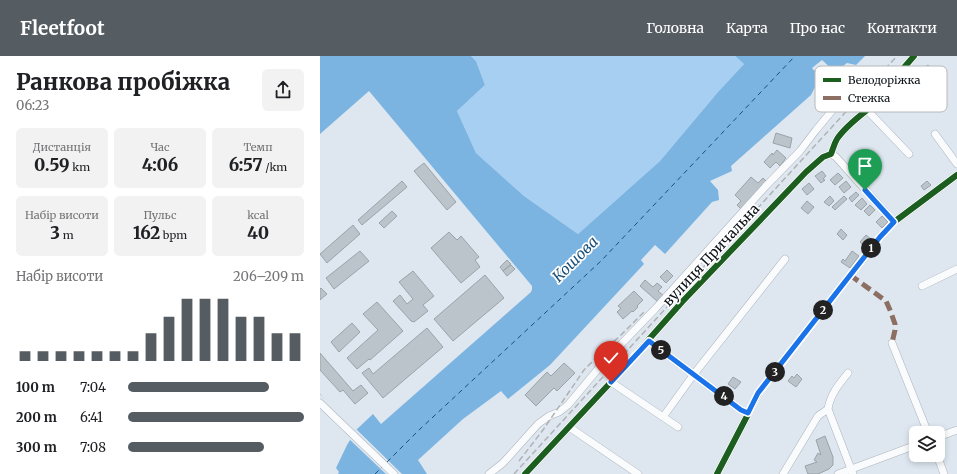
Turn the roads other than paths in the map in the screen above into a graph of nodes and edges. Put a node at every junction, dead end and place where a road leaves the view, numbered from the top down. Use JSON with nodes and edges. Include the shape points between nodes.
{"nodes":[{"id":1,"x":914,"y":56,"type":"edge"},
{"id":2,"x":905,"y":66,"type":"edge"},
{"id":3,"x":831,"y":112,"type":"edge"},
{"id":4,"x":864,"y":112,"type":"edge"},
{"id":5,"x":869,"y":112,"type":"edge"},
{"id":6,"x":935,"y":134,"type":"dead end"},
{"id":7,"x":831,"y":154,"type":"junction"},
{"id":8,"x":910,"y":154,"type":"dead end"},
{"id":9,"x":957,"y":164,"type":"edge"},
{"id":10,"x":957,"y":175,"type":"edge"},
{"id":11,"x":894,"y":222,"type":"junction"},
{"id":12,"x":785,"y":259,"type":"dead end"},
{"id":13,"x":957,"y":269,"type":"edge"},
{"id":14,"x":922,"y":286,"type":"dead end"},
{"id":15,"x":649,"y":341,"type":"junction"},
{"id":16,"x":892,"y":342,"type":"dead end"},
{"id":17,"x":848,"y":373,"type":"dead end"},
{"id":18,"x":694,"y":374,"type":"junction"},
{"id":19,"x":611,"y":382,"type":"junction"},
{"id":20,"x":320,"y":403,"type":"edge"},
{"id":21,"x":828,"y":409,"type":"junction"},
{"id":22,"x":748,"y":413,"type":"junction"},
{"id":23,"x":663,"y":417,"type":"junction"},
{"id":24,"x":925,"y":426,"type":"edge"},
{"id":25,"x":569,"y":427,"type":"junction"},
{"id":26,"x":678,"y":427,"type":"dead end"},
{"id":27,"x":957,"y":430,"type":"edge"},
{"id":28,"x":945,"y":434,"type":"edge"},
{"id":29,"x":909,"y":448,"type":"edge"},
{"id":30,"x":940,"y":462,"type":"edge"},
{"id":31,"x":852,"y":471,"type":"edge"},
{"id":32,"x":394,"y":474,"type":"edge"},
{"id":33,"x":489,"y":474,"type":"edge"},
{"id":34,"x":525,"y":474,"type":"edge"},
{"id":35,"x":638,"y":474,"type":"edge"},
{"id":36,"x":717,"y":474,"type":"edge"},
{"id":37,"x":783,"y":474,"type":"edge"},
{"id":38,"x":838,"y":474,"type":"edge"},
{"id":39,"x":944,"y":474,"type":"edge"}],
"edges":[{"from":1,"to":2,"type":"street"},
{"from":3,"to":33,"type":"street","via":[[800,151],[568,405],[538,424]]},
{"from":4,"to":7,"type":"street","via":[[840,135]]},
{"from":5,"to":8,"type":"street"},
{"from":6,"to":9,"type":"street"},
{"from":7,"to":11,"type":"street"},
{"from":7,"to":15,"type":"street","name":"вулиця Причальна","via":[[823,157],[806,172],[682,302]]},
{"from":10,"to":11,"type":"street"},
{"from":11,"to":22,"type":"street","via":[[758,393]]},
{"from":12,"to":18,"type":"street"},
{"from":13,"to":14,"type":"street"},
{"from":15,"to":18,"type":"street"},
{"from":15,"to":19,"type":"street","name":"вулиця Причальна"},
{"from":16,"to":24,"type":"street"},
{"from":17,"to":21,"type":"street","via":[[833,393]]},
{"from":18,"to":22,"type":"street"},
{"from":18,"to":23,"type":"street"},
{"from":19,"to":23,"type":"street"},
{"from":19,"to":25,"type":"street","name":"вулиця Причальна"},
{"from":20,"to":32,"type":"street"},
{"from":21,"to":31,"type":"street"},
{"from":21,"to":37,"type":"street","via":[[818,416]]},
{"from":22,"to":36,"type":"street"},
{"from":23,"to":26,"type":"street"},
{"from":25,"to":34,"type":"street","name":"вулиця Причальна"},
{"from":25,"to":35,"type":"street"},
{"from":27,"to":28,"type":"street"},
{"from":29,"to":31,"type":"street"},
{"from":30,"to":39,"type":"street"},
{"from":31,"to":38,"type":"street"}]}
